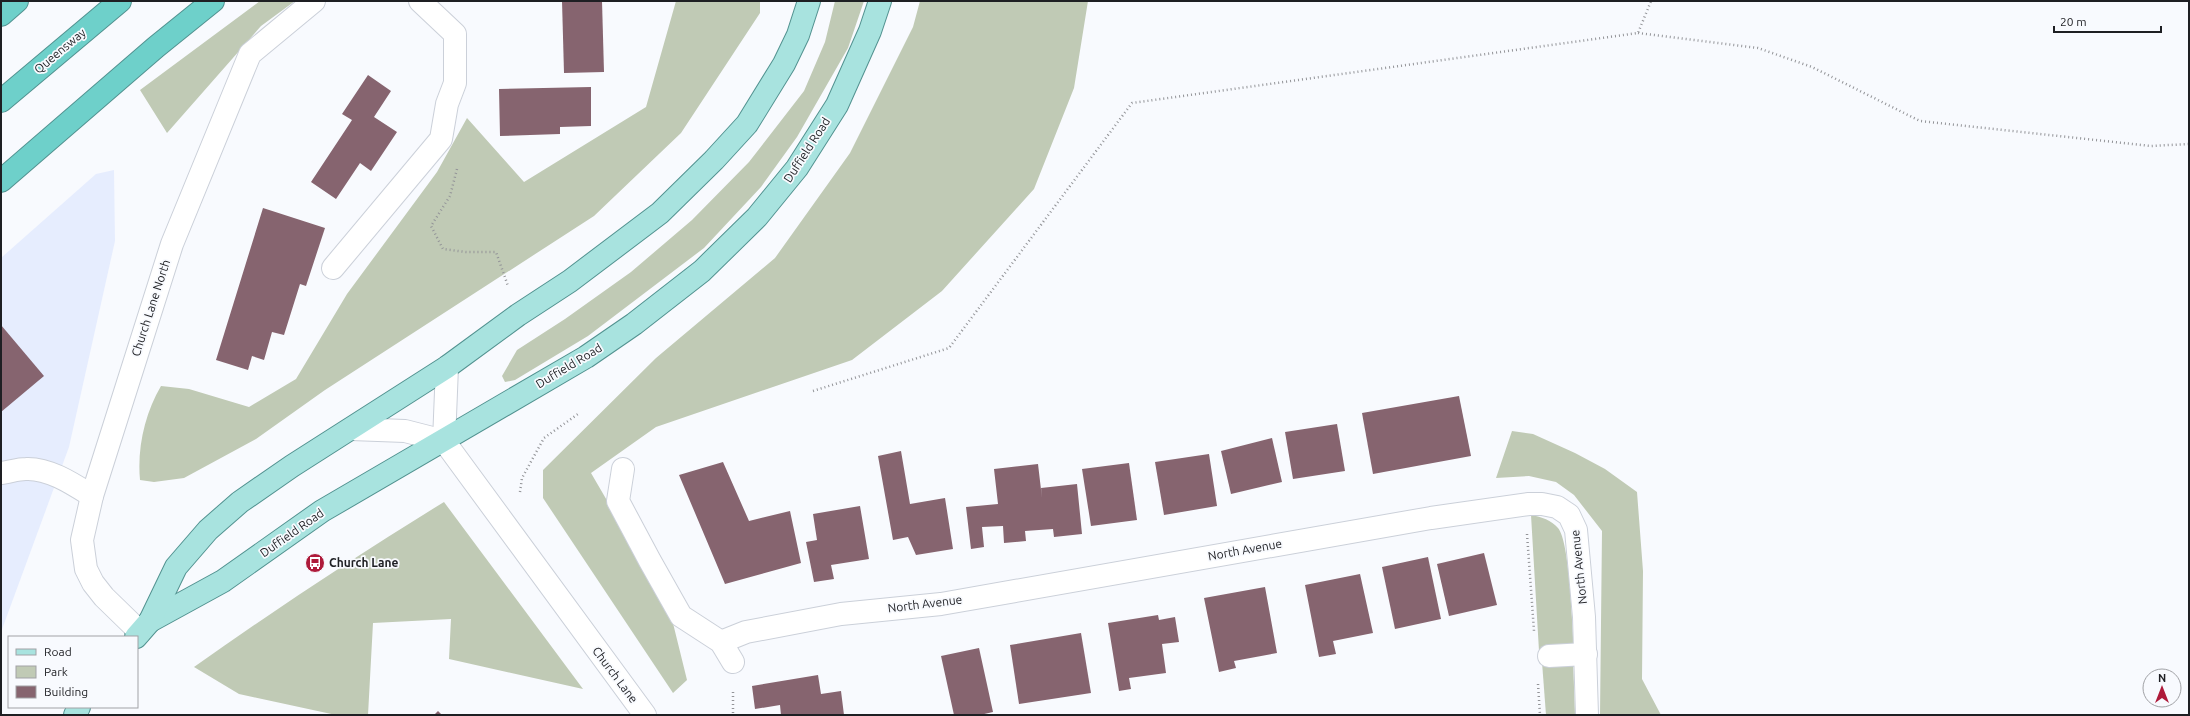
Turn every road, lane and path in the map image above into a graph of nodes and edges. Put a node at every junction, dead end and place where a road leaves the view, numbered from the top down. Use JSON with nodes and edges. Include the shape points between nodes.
{"nodes":[{"id":1,"x":17,"y":1,"type":"edge"},
{"id":2,"x":120,"y":1,"type":"edge"},
{"id":3,"x":213,"y":1,"type":"edge"},
{"id":4,"x":314,"y":1,"type":"edge"},
{"id":5,"x":420,"y":1,"type":"edge"},
{"id":6,"x":809,"y":1,"type":"edge"},
{"id":7,"x":880,"y":1,"type":"edge"},
{"id":8,"x":1651,"y":1,"type":"edge"},
{"id":9,"x":1,"y":15,"type":"edge"},
{"id":10,"x":1638,"y":33,"type":"junction"},
{"id":11,"x":1,"y":101,"type":"edge"},
{"id":12,"x":2189,"y":144,"type":"edge"},
{"id":13,"x":457,"y":168,"type":"dead end"},
{"id":14,"x":1,"y":181,"type":"edge"},
{"id":15,"x":333,"y":268,"type":"dead end"},
{"id":16,"x":509,"y":290,"type":"dead end"},
{"id":17,"x":447,"y":367,"type":"junction"},
{"id":18,"x":813,"y":391,"type":"dead end"},
{"id":19,"x":578,"y":414,"type":"dead end"},
{"id":20,"x":351,"y":429,"type":"junction"},
{"id":21,"x":444,"y":441,"type":"junction"},
{"id":22,"x":624,"y":469,"type":"dead end"},
{"id":23,"x":1,"y":473,"type":"edge"},
{"id":24,"x":92,"y":496,"type":"junction"},
{"id":25,"x":1524,"y":504,"type":"junction"},
{"id":26,"x":512,"y":534,"type":"junction"},
{"id":27,"x":142,"y":630,"type":"edge"},
{"id":28,"x":1534,"y":634,"type":"dead end"},
{"id":29,"x":721,"y":642,"type":"junction"},
{"id":30,"x":1586,"y":654,"type":"junction"},
{"id":31,"x":1549,"y":656,"type":"dead end"},
{"id":32,"x":733,"y":662,"type":"dead end"},
{"id":33,"x":1537,"y":679,"type":"dead end"},
{"id":34,"x":645,"y":715,"type":"edge"},
{"id":35,"x":1540,"y":715,"type":"edge"},
{"id":36,"x":1587,"y":715,"type":"edge"}],
"edges":[{"from":1,"to":9,"type":"highway"},
{"from":2,"to":11,"type":"highway","name":"Queensway"},
{"from":3,"to":14,"type":"highway"},
{"from":4,"to":24,"type":"street","name":"Church Lane North","via":[[250,54],[172,244]]},
{"from":5,"to":15,"type":"street","via":[[455,34],[454,83],[447,104],[441,139]]},
{"from":6,"to":17,"type":"main road","via":[[798,35],[784,64],[747,124],[714,160],[660,213],[570,281]]},
{"from":7,"to":21,"type":"main road","name":"Duffield Road","via":[[870,31],[837,105],[797,168],[757,217],[702,271],[634,324],[586,357]]},
{"from":8,"to":10,"type":"path"},
{"from":10,"to":12,"type":"path","via":[[1758,48],[1812,67],[1920,121],[2151,146]]},
{"from":10,"to":18,"type":"path","via":[[1132,103],[949,348]]},
{"from":13,"to":16,"type":"path","via":[[450,196],[430,226],[443,249],[496,252]]},
{"from":17,"to":20,"type":"main road"},
{"from":17,"to":21,"type":"street"},
{"from":19,"to":26,"type":"path","via":[[544,438],[522,478]]},
{"from":20,"to":21,"type":"street","via":[[406,431]]},
{"from":20,"to":27,"type":"main road","via":[[240,502],[208,530],[176,567]]},
{"from":21,"to":26,"type":"street","name":"Church Lane"},
{"from":21,"to":27,"type":"main road","name":"Duffield Road","via":[[322,511],[223,581]]},
{"from":22,"to":29,"type":"street","via":[[618,501],[650,561],[681,616]]},
{"from":23,"to":24,"type":"street","via":[[26,469],[47,472]]},
{"from":24,"to":27,"type":"street","name":"Church Lane North","via":[[82,540],[86,569],[104,597]]},
{"from":25,"to":28,"type":"path"},
{"from":25,"to":29,"type":"street","name":"North Avenue","via":[[941,604],[841,614],[746,632]]},
{"from":25,"to":30,"type":"street","name":"North Avenue","via":[[1557,507],[1573,521],[1576,530]]},
{"from":26,"to":34,"type":"street","name":"Church Lane"},
{"from":29,"to":32,"type":"street"},
{"from":30,"to":31,"type":"street"},
{"from":30,"to":36,"type":"street","name":"North Avenue"},
{"from":33,"to":35,"type":"path"}]}
